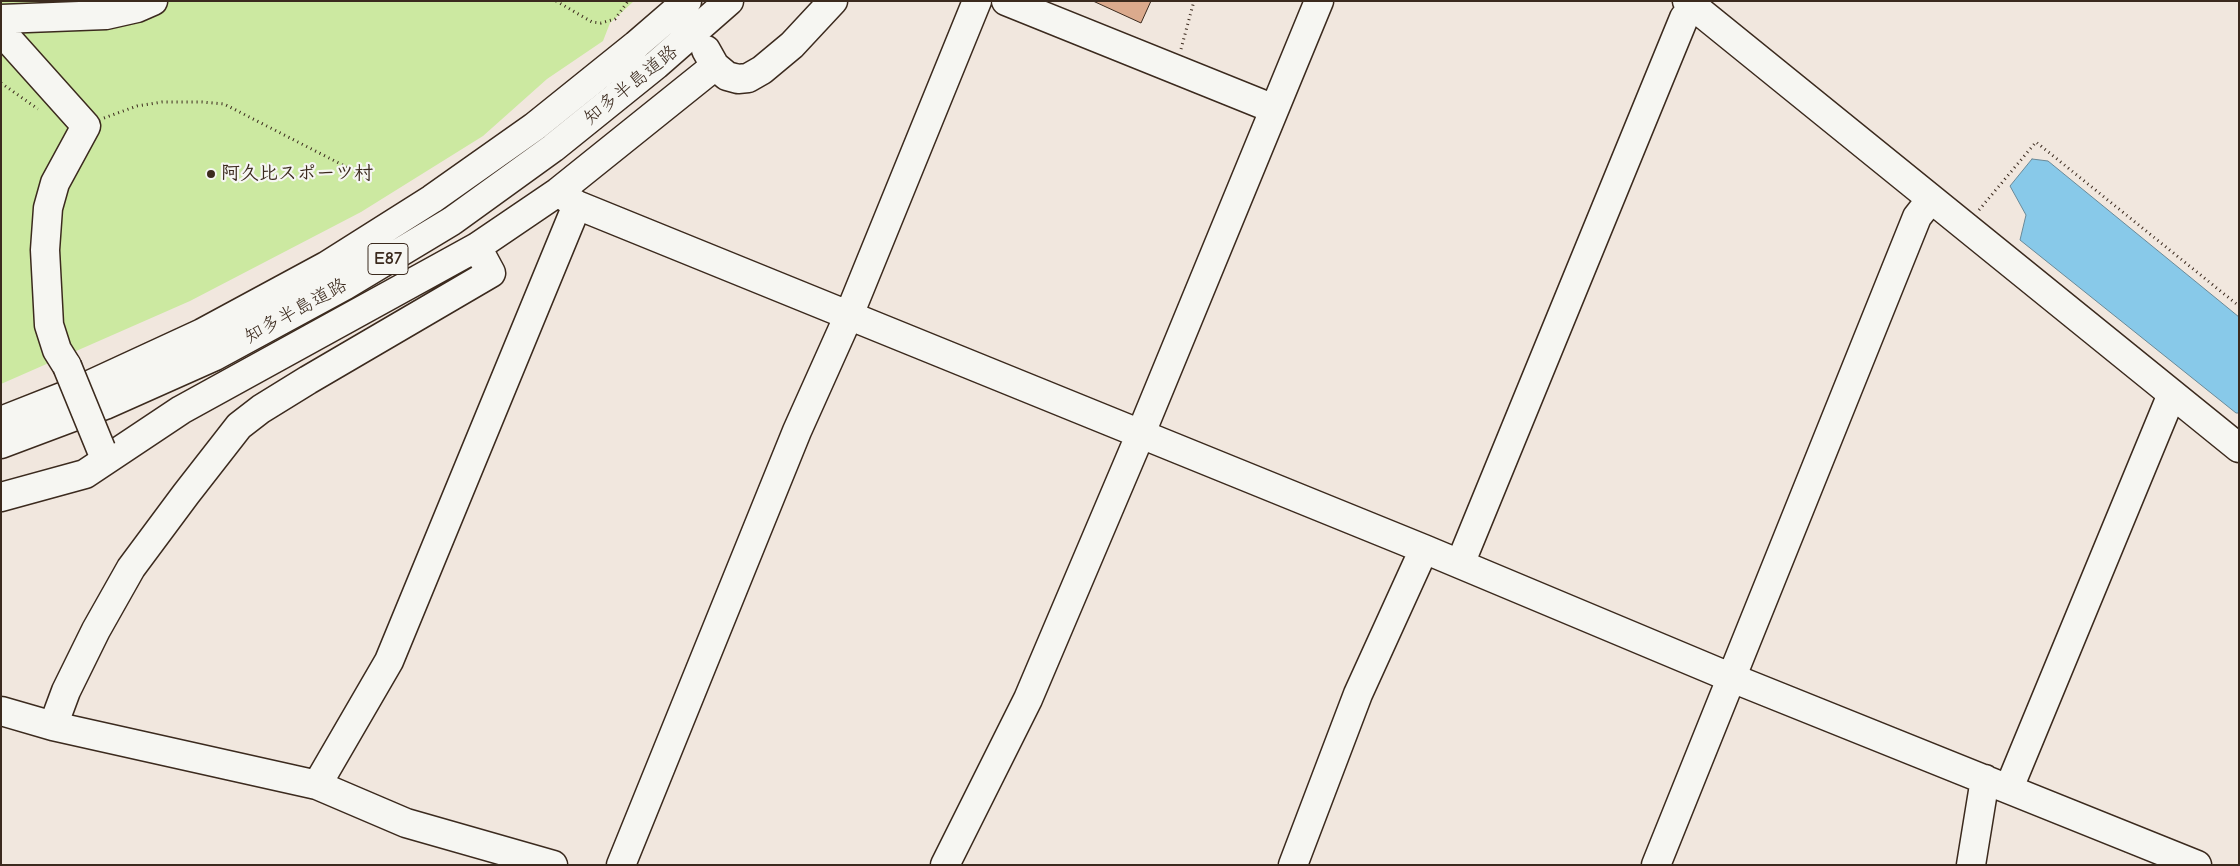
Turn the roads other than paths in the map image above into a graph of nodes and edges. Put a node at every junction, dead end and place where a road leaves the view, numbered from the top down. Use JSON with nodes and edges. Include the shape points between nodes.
{"nodes":[{"id":1,"x":153,"y":1,"type":"edge"},
{"id":2,"x":729,"y":1,"type":"edge"},
{"id":3,"x":833,"y":1,"type":"edge"},
{"id":4,"x":978,"y":1,"type":"edge"},
{"id":5,"x":1006,"y":1,"type":"edge"},
{"id":6,"x":1320,"y":1,"type":"edge"},
{"id":7,"x":672,"y":2,"type":"edge"},
{"id":8,"x":1690,"y":4,"type":"edge"},
{"id":9,"x":1,"y":18,"type":"edge"},
{"id":10,"x":1,"y":31,"type":"edge"},
{"id":11,"x":1274,"y":108,"type":"junction"},
{"id":12,"x":568,"y":198,"type":"junction"},
{"id":13,"x":1931,"y":199,"type":"junction"},
{"id":14,"x":477,"y":247,"type":"junction"},
{"id":15,"x":849,"y":315,"type":"junction"},
{"id":16,"x":2172,"y":394,"type":"junction"},
{"id":17,"x":1,"y":421,"type":"edge"},
{"id":18,"x":1141,"y":433,"type":"junction"},
{"id":19,"x":1,"y":444,"type":"edge"},
{"id":20,"x":2239,"y":448,"type":"edge"},
{"id":21,"x":105,"y":454,"type":"junction"},
{"id":22,"x":1,"y":497,"type":"edge"},
{"id":23,"x":1424,"y":549,"type":"junction"},
{"id":24,"x":1460,"y":564,"type":"junction"},
{"id":25,"x":1732,"y":678,"type":"junction"},
{"id":26,"x":1,"y":711,"type":"edge"},
{"id":27,"x":53,"y":726,"type":"junction"},
{"id":28,"x":1997,"y":784,"type":"junction"},
{"id":29,"x":317,"y":785,"type":"junction"},
{"id":30,"x":554,"y":865,"type":"edge"},
{"id":31,"x":621,"y":865,"type":"edge"},
{"id":32,"x":945,"y":865,"type":"edge"},
{"id":33,"x":1293,"y":865,"type":"edge"},
{"id":34,"x":1656,"y":865,"type":"edge"},
{"id":35,"x":1970,"y":865,"type":"edge"},
{"id":36,"x":2197,"y":865,"type":"edge"}],
"edges":[{"from":1,"to":9,"type":"main road","via":[[106,15]]},
{"from":2,"to":19,"type":"main road","name":"知多半島道路","number":"E87","via":[[553,148],[452,221],[344,286],[215,356],[105,404]]},
{"from":3,"to":12,"type":"main road","via":[[792,44],[748,78],[727,76],[710,58]]},
{"from":4,"to":15,"type":"main road"},
{"from":5,"to":11,"type":"main road"},
{"from":6,"to":11,"type":"main road"},
{"from":7,"to":17,"type":"main road","name":"知多半島道路","number":"E87","via":[[636,45],[534,127],[432,199],[326,266],[202,333],[72,393]]},
{"from":8,"to":13,"type":"main road"},
{"from":8,"to":24,"type":"main road"},
{"from":10,"to":21,"type":"main road","bridge":true,"via":[[86,126],[55,183],[48,208],[45,250],[49,324]]},
{"from":11,"to":18,"type":"main road"},
{"from":12,"to":14,"type":"main road"},
{"from":12,"to":15,"type":"main road"},
{"from":12,"to":29,"type":"main road","via":[[389,661]]},
{"from":13,"to":16,"type":"main road"},
{"from":13,"to":25,"type":"main road","via":[[1917,217]]},
{"from":14,"to":21,"type":"main road"},
{"from":14,"to":27,"type":"main road","via":[[491,273],[260,409],[239,426],[131,568],[96,630]]},
{"from":15,"to":18,"type":"main road"},
{"from":15,"to":31,"type":"main road","via":[[797,431]]},
{"from":16,"to":20,"type":"main road"},
{"from":16,"to":28,"type":"main road"},
{"from":18,"to":23,"type":"main road"},
{"from":18,"to":32,"type":"main road","via":[[1028,699]]},
{"from":21,"to":22,"type":"main road","via":[[85,474]]},
{"from":23,"to":24,"type":"main road"},
{"from":23,"to":33,"type":"main road","via":[[1358,694]]},
{"from":24,"to":25,"type":"main road"},
{"from":25,"to":28,"type":"main road"},
{"from":25,"to":34,"type":"main road"},
{"from":26,"to":27,"type":"main road"},
{"from":27,"to":29,"type":"main road"},
{"from":28,"to":35,"type":"main road"},
{"from":28,"to":36,"type":"main road"},
{"from":29,"to":30,"type":"main road","via":[[406,823]]}]}
